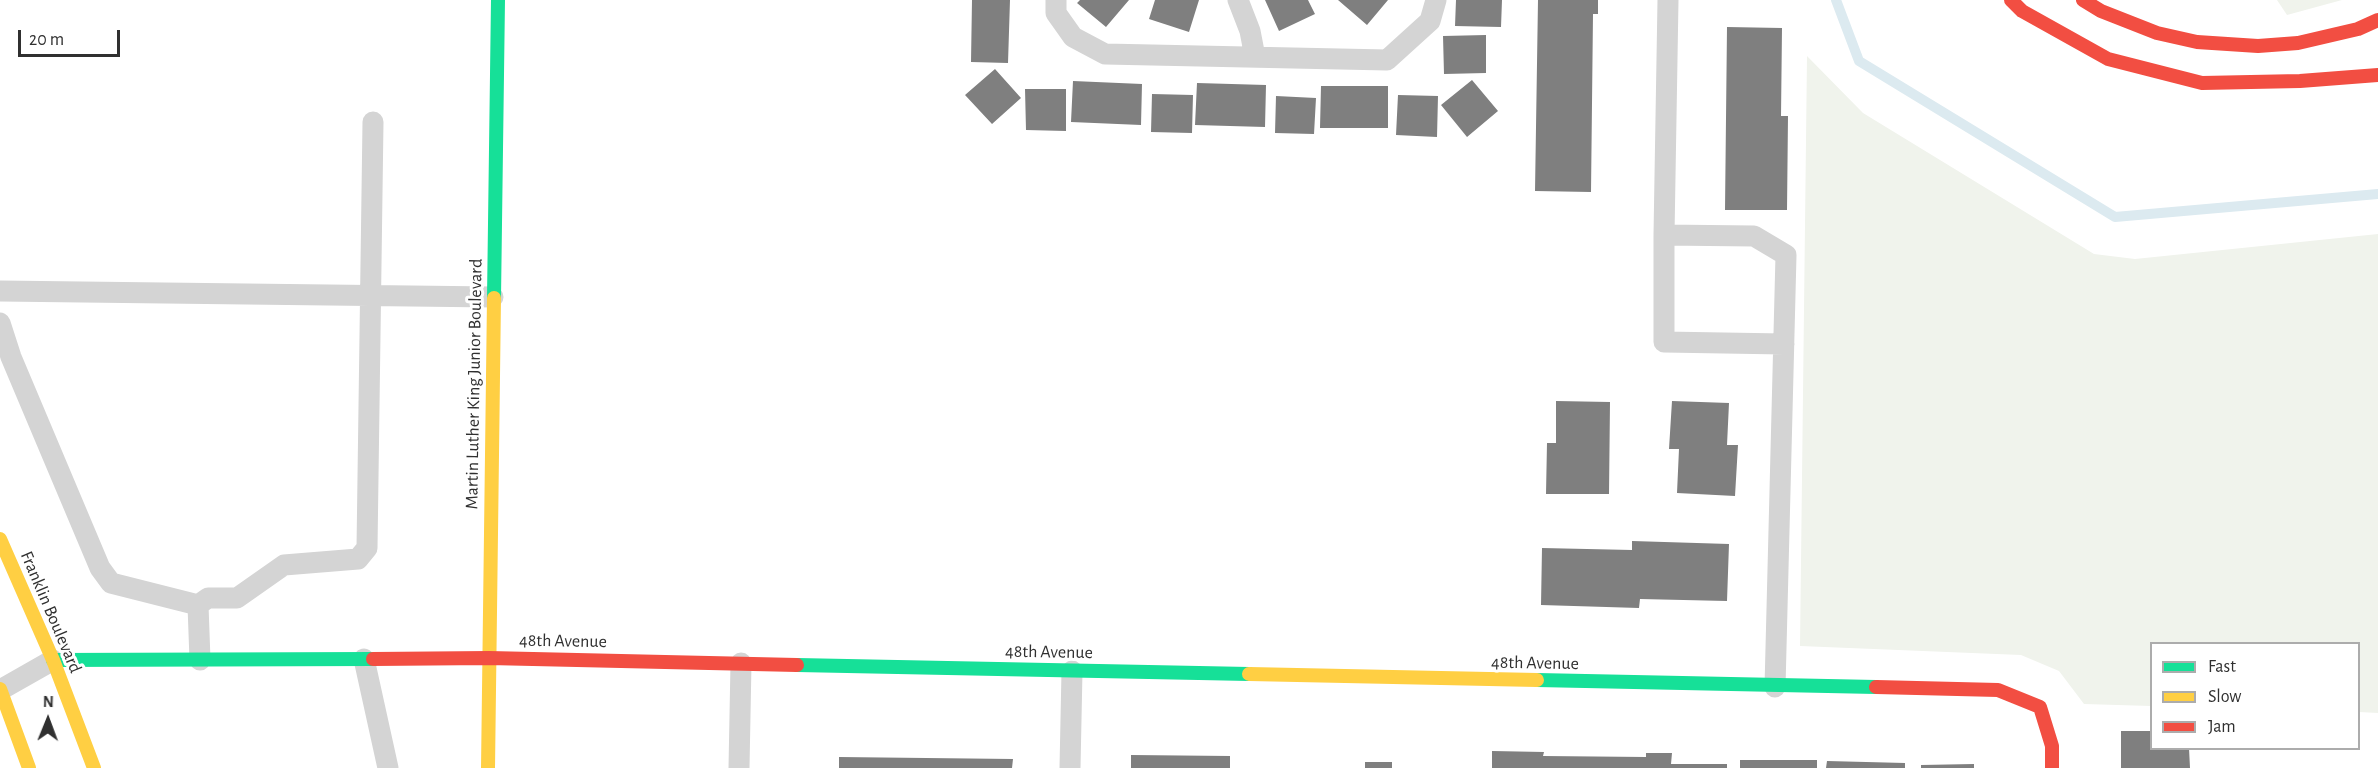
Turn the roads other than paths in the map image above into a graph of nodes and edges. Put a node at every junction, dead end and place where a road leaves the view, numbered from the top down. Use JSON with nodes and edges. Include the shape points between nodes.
{"nodes":[{"id":1,"x":498,"y":0,"type":"edge"},
{"id":2,"x":1056,"y":0,"type":"edge"},
{"id":3,"x":1239,"y":0,"type":"edge"},
{"id":4,"x":1436,"y":0,"type":"edge"},
{"id":5,"x":1668,"y":0,"type":"edge"},
{"id":6,"x":2011,"y":0,"type":"edge"},
{"id":7,"x":2083,"y":0,"type":"edge"},
{"id":8,"x":2378,"y":20,"type":"edge"},
{"id":9,"x":1255,"y":57,"type":"junction"},
{"id":10,"x":2378,"y":75,"type":"edge"},
{"id":11,"x":373,"y":123,"type":"dead end"},
{"id":12,"x":1664,"y":235,"type":"junction"},
{"id":13,"x":0,"y":291,"type":"edge"},
{"id":14,"x":369,"y":296,"type":"junction"},
{"id":15,"x":494,"y":297,"type":"junction"},
{"id":16,"x":0,"y":323,"type":"edge"},
{"id":17,"x":1784,"y":344,"type":"junction"},
{"id":18,"x":0,"y":538,"type":"edge"},
{"id":19,"x":198,"y":605,"type":"junction"},
{"id":20,"x":364,"y":658,"type":"junction"},
{"id":21,"x":489,"y":658,"type":"junction"},
{"id":22,"x":53,"y":660,"type":"junction"},
{"id":23,"x":200,"y":660,"type":"junction"},
{"id":24,"x":741,"y":663,"type":"junction"},
{"id":25,"x":1072,"y":671,"type":"junction"},
{"id":26,"x":1775,"y":687,"type":"junction"},
{"id":27,"x":0,"y":689,"type":"edge"},
{"id":28,"x":29,"y":768,"type":"edge"},
{"id":29,"x":94,"y":768,"type":"edge"},
{"id":30,"x":388,"y":768,"type":"edge"},
{"id":31,"x":488,"y":768,"type":"edge"},
{"id":32,"x":739,"y":768,"type":"edge"},
{"id":33,"x":1070,"y":768,"type":"edge"},
{"id":34,"x":2052,"y":768,"type":"edge"}],
"edges":[{"from":1,"to":15,"type":"main road","name":"Martin Luther King Junior Boulevard"},
{"from":2,"to":9,"type":"lane","via":[[1056,13],[1073,37],[1105,54]]},
{"from":3,"to":9,"type":"lane"},
{"from":4,"to":9,"type":"lane","via":[[1430,21],[1387,60]]},
{"from":5,"to":12,"type":"lane"},
{"from":6,"to":10,"type":"main road","via":[[2022,11],[2108,59],[2202,83]]},
{"from":7,"to":8,"type":"main road","via":[[2157,33],[2197,42],[2238,45],[2298,43],[2358,29]]},
{"from":11,"to":14,"type":"lane"},
{"from":12,"to":17,"type":"lane","via":[[1754,236],[1786,255]]},
{"from":12,"to":17,"type":"lane","via":[[1664,342]]},
{"from":13,"to":14,"type":"lane"},
{"from":14,"to":15,"type":"lane"},
{"from":14,"to":19,"type":"lane","via":[[367,548],[358,559],[284,565],[237,598],[208,598]]},
{"from":15,"to":21,"type":"main road","name":"Martin Luther King Junior Boulevard"},
{"from":16,"to":19,"type":"lane","via":[[100,568],[111,583]]},
{"from":17,"to":26,"type":"lane"},
{"from":18,"to":22,"type":"main road","name":"Franklin Boulevard"},
{"from":19,"to":23,"type":"lane"},
{"from":20,"to":21,"type":"main road","name":"48th Avenue"},
{"from":20,"to":23,"type":"main road","name":"48th Avenue"},
{"from":20,"to":30,"type":"lane"},
{"from":21,"to":24,"type":"main road","name":"48th Avenue"},
{"from":21,"to":31,"type":"main road","name":"Martin Luther King Junior Boulevard"},
{"from":22,"to":23,"type":"main road","name":"48th Avenue"},
{"from":22,"to":27,"type":"lane"},
{"from":22,"to":29,"type":"main road","name":"Franklin Boulevard"},
{"from":24,"to":25,"type":"main road","name":"48th Avenue"},
{"from":24,"to":32,"type":"lane"},
{"from":25,"to":26,"type":"main road","name":"48th Avenue"},
{"from":25,"to":33,"type":"lane"},
{"from":26,"to":34,"type":"main road","name":"48th Avenue","via":[[1998,690],[2040,707],[2052,746]]},
{"from":27,"to":28,"type":"main road"}]}
